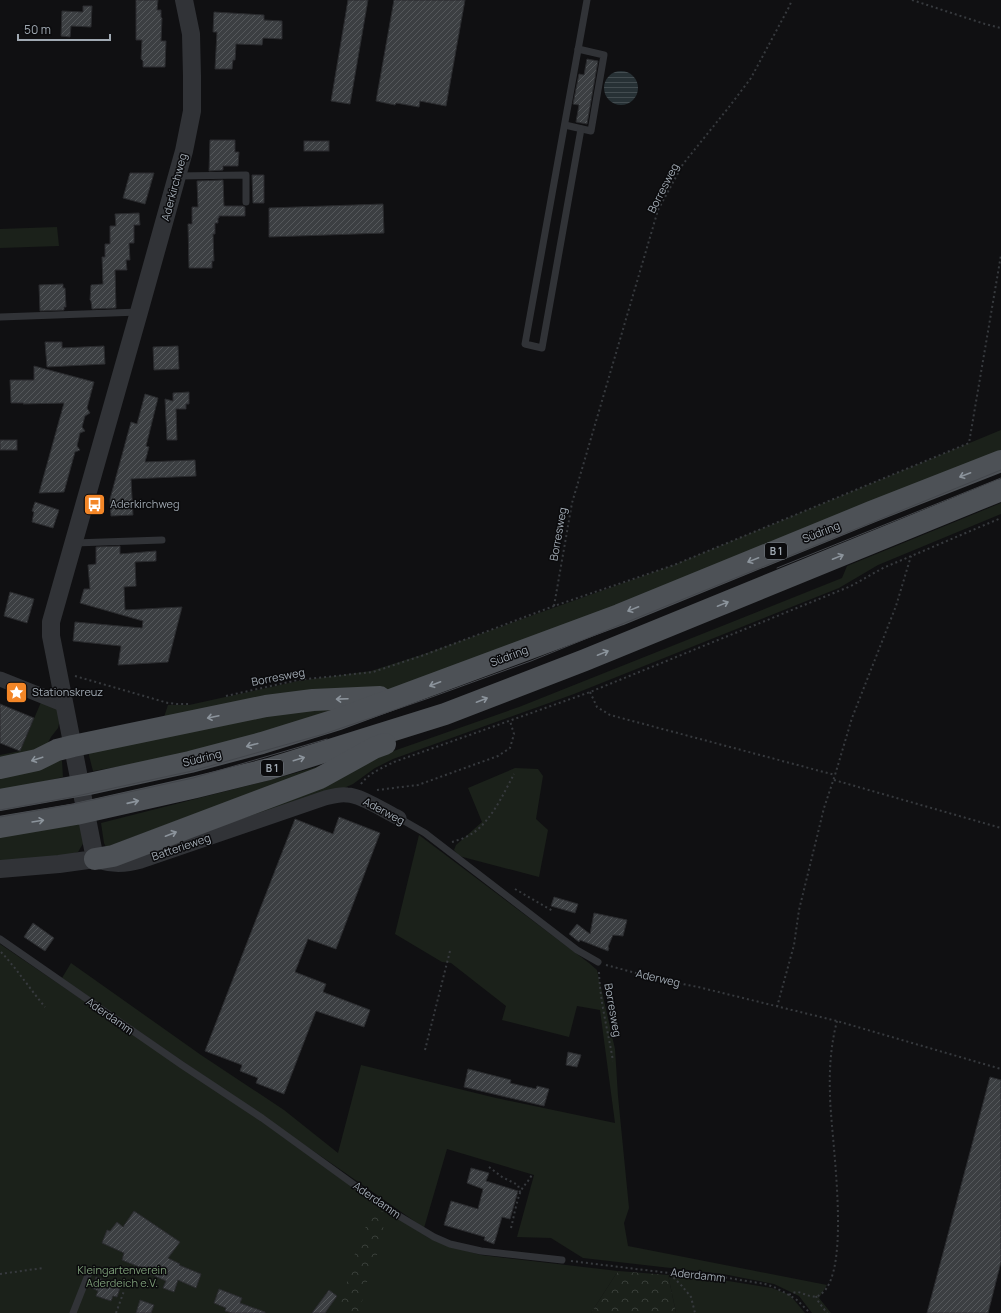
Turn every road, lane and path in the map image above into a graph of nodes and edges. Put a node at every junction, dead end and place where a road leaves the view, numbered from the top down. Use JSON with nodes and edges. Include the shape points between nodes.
{"nodes":[{"id":1,"x":184,"y":0,"type":"edge"},
{"id":2,"x":587,"y":0,"type":"edge"},
{"id":3,"x":792,"y":0,"type":"edge"},
{"id":4,"x":912,"y":0,"type":"edge"},
{"id":5,"x":1001,"y":28,"type":"edge"},
{"id":6,"x":578,"y":50,"type":"junction"},
{"id":7,"x":565,"y":125,"type":"junction"},
{"id":8,"x":581,"y":129,"type":"junction"},
{"id":9,"x":177,"y":176,"type":"junction"},
{"id":10,"x":246,"y":202,"type":"dead end"},
{"id":11,"x":1001,"y":255,"type":"edge"},
{"id":12,"x":139,"y":312,"type":"junction"},
{"id":13,"x":0,"y":317,"type":"edge"},
{"id":14,"x":1001,"y":461,"type":"edge"},
{"id":15,"x":1001,"y":490,"type":"edge"},
{"id":16,"x":1001,"y":519,"type":"edge"},
{"id":17,"x":162,"y":540,"type":"dead end"},
{"id":18,"x":73,"y":543,"type":"junction"},
{"id":19,"x":911,"y":556,"type":"junction"},
{"id":20,"x":554,"y":606,"type":"junction"},
{"id":21,"x":58,"y":671,"type":"junction"},
{"id":22,"x":0,"y":679,"type":"edge"},
{"id":23,"x":590,"y":692,"type":"junction"},
{"id":24,"x":409,"y":694,"type":"junction"},
{"id":25,"x":225,"y":696,"type":"dead end"},
{"id":26,"x":188,"y":704,"type":"dead end"},
{"id":27,"x":65,"y":705,"type":"junction"},
{"id":28,"x":445,"y":714,"type":"junction"},
{"id":29,"x":510,"y":722,"type":"junction"},
{"id":30,"x":73,"y":746,"type":"junction"},
{"id":31,"x":0,"y":768,"type":"edge"},
{"id":32,"x":514,"y":774,"type":"dead end"},
{"id":33,"x":835,"y":775,"type":"junction"},
{"id":34,"x":834,"y":780,"type":"junction"},
{"id":35,"x":357,"y":796,"type":"junction"},
{"id":36,"x":0,"y":800,"type":"edge"},
{"id":37,"x":399,"y":818,"type":"joint"},
{"id":38,"x":0,"y":827,"type":"edge"},
{"id":39,"x":1001,"y":828,"type":"edge"},
{"id":40,"x":442,"y":846,"type":"junction"},
{"id":41,"x":95,"y":859,"type":"junction"},
{"id":42,"x":0,"y":869,"type":"edge"},
{"id":43,"x":0,"y":939,"type":"edge"},
{"id":44,"x":450,"y":951,"type":"dead end"},
{"id":45,"x":0,"y":952,"type":"edge"},
{"id":46,"x":598,"y":962,"type":"junction"},
{"id":47,"x":45,"y":1007,"type":"dead end"},
{"id":48,"x":778,"y":1007,"type":"junction"},
{"id":49,"x":837,"y":1021,"type":"junction"},
{"id":50,"x":425,"y":1050,"type":"dead end"},
{"id":51,"x":613,"y":1061,"type":"dead end"},
{"id":52,"x":1001,"y":1069,"type":"edge"},
{"id":53,"x":489,"y":1167,"type":"dead end"},
{"id":54,"x":532,"y":1174,"type":"dead end"},
{"id":55,"x":520,"y":1192,"type":"junction"},
{"id":56,"x":511,"y":1228,"type":"dead end"},
{"id":57,"x":562,"y":1260,"type":"joint"},
{"id":58,"x":42,"y":1268,"type":"dead end"},
{"id":59,"x":669,"y":1273,"type":"junction"},
{"id":60,"x":0,"y":1274,"type":"edge"},
{"id":61,"x":88,"y":1275,"type":"dead end"},
{"id":62,"x":124,"y":1291,"type":"dead end"},
{"id":63,"x":790,"y":1295,"type":"junction"},
{"id":64,"x":816,"y":1296,"type":"junction"},
{"id":65,"x":73,"y":1313,"type":"edge"},
{"id":66,"x":116,"y":1313,"type":"edge"},
{"id":67,"x":695,"y":1313,"type":"edge"},
{"id":68,"x":810,"y":1313,"type":"edge"},
{"id":69,"x":827,"y":1313,"type":"edge"}],
"edges":[{"from":1,"to":9,"type":"street","name":"Aderkirchweg","via":[[191,34],[192,111]]},
{"from":2,"to":6,"type":"lane"},
{"from":3,"to":20,"type":"path","name":"Borresweg","via":[[751,78],[683,164],[658,210],[572,503]]},
{"from":4,"to":5,"type":"path"},
{"from":6,"to":7,"type":"lane"},
{"from":6,"to":8,"type":"lane","via":[[604,55],[591,131]]},
{"from":7,"to":8,"type":"lane"},
{"from":7,"to":8,"type":"lane","via":[[525,344],[542,348]]},
{"from":9,"to":10,"type":"lane","via":[[246,176]]},
{"from":9,"to":12,"type":"street","name":"Aderkirchweg"},
{"from":11,"to":20,"type":"path","via":[[969,443],[674,565]]},
{"from":12,"to":13,"type":"lane"},
{"from":12,"to":18,"type":"street","name":"Aderkirchweg"},
{"from":14,"to":24,"type":"main road","name":"Südring","number":"B 1","one_way":true,"via":[[619,615]]},
{"from":28,"to":15,"type":"main road","number":"B 1","one_way":true,"via":[[600,654]]},
{"from":16,"to":19,"type":"path"},
{"from":17,"to":18,"type":"lane"},
{"from":18,"to":21,"type":"street","name":"Aderkirchweg","via":[[50,622]]},
{"from":19,"to":23,"type":"path","via":[[851,586]]},
{"from":19,"to":33,"type":"path","via":[[896,606],[852,718]]},
{"from":20,"to":25,"type":"path","name":"Borresweg","via":[[373,672],[298,680]]},
{"from":21,"to":26,"type":"path","via":[[168,703]]},
{"from":21,"to":27,"type":"street","name":"Aderkirchweg"},
{"from":22,"to":27,"type":"street"},
{"from":23,"to":29,"type":"path"},
{"from":23,"to":33,"type":"path","via":[[597,707],[610,715]]},
{"from":24,"to":30,"type":"main road","one_way":true,"via":[[266,706]]},
{"from":24,"to":36,"type":"main road","name":"Südring","number":"B 1","one_way":true,"via":[[262,743],[190,762]]},
{"from":27,"to":30,"type":"street","name":"Aderkirchweg"},
{"from":38,"to":28,"type":"main road","number":"B 1","one_way":true,"via":[[85,812],[196,787],[268,768]]},
{"from":41,"to":28,"type":"main road","one_way":true,"via":[[113,856],[320,778],[374,748]]},
{"from":29,"to":35,"type":"path","via":[[377,770],[361,783]]},
{"from":29,"to":35,"type":"path","via":[[514,734],[510,748],[498,756],[418,785],[370,791]]},
{"from":30,"to":31,"type":"main road","one_way":true,"via":[[57,750],[37,760]]},
{"from":30,"to":41,"type":"street","name":"Aderkirchweg"},
{"from":32,"to":40,"type":"path","via":[[485,822],[473,833]]},
{"from":33,"to":34,"type":"path"},
{"from":34,"to":39,"type":"path"},
{"from":34,"to":48,"type":"path","via":[[824,808]]},
{"from":35,"to":37,"type":"street","name":"Aderweg"},
{"from":35,"to":41,"type":"street","name":"Batterieweg","via":[[338,795],[325,798],[125,865],[110,865]]},
{"from":37,"to":40,"type":"lane","name":"Aderweg"},
{"from":40,"to":46,"type":"lane","name":"Aderweg","via":[[577,950]]},
{"from":41,"to":42,"type":"street","name":"Batterieweg"},
{"from":43,"to":57,"type":"lane","name":"Aderdamm","via":[[262,1118],[389,1210],[434,1237],[450,1244],[481,1251]]},
{"from":44,"to":50,"type":"path"},
{"from":45,"to":47,"type":"path"},
{"from":46,"to":48,"type":"path","name":"Aderweg"},
{"from":46,"to":51,"type":"path","name":"Borresweg","via":[[600,992]]},
{"from":48,"to":49,"type":"path","name":"Aderweg"},
{"from":49,"to":52,"type":"path","name":"Aderweg"},
{"from":49,"to":64,"type":"path","via":[[831,1057],[830,1094],[838,1203],[837,1249],[835,1269],[829,1287]]},
{"from":53,"to":55,"type":"path","via":[[518,1185]]},
{"from":54,"to":55,"type":"path"},
{"from":55,"to":56,"type":"path"},
{"from":57,"to":59,"type":"path","name":"Aderdamm"},
{"from":58,"to":60,"type":"path"},
{"from":59,"to":63,"type":"path","name":"Aderdamm","via":[[755,1282]]},
{"from":59,"to":67,"type":"path","via":[[691,1297]]},
{"from":61,"to":65,"type":"lane"},
{"from":62,"to":66,"type":"path"},
{"from":63,"to":64,"type":"path","via":[[796,1292]]},
{"from":63,"to":68,"type":"path","name":"Aderdamm"},
{"from":64,"to":69,"type":"path"}]}
